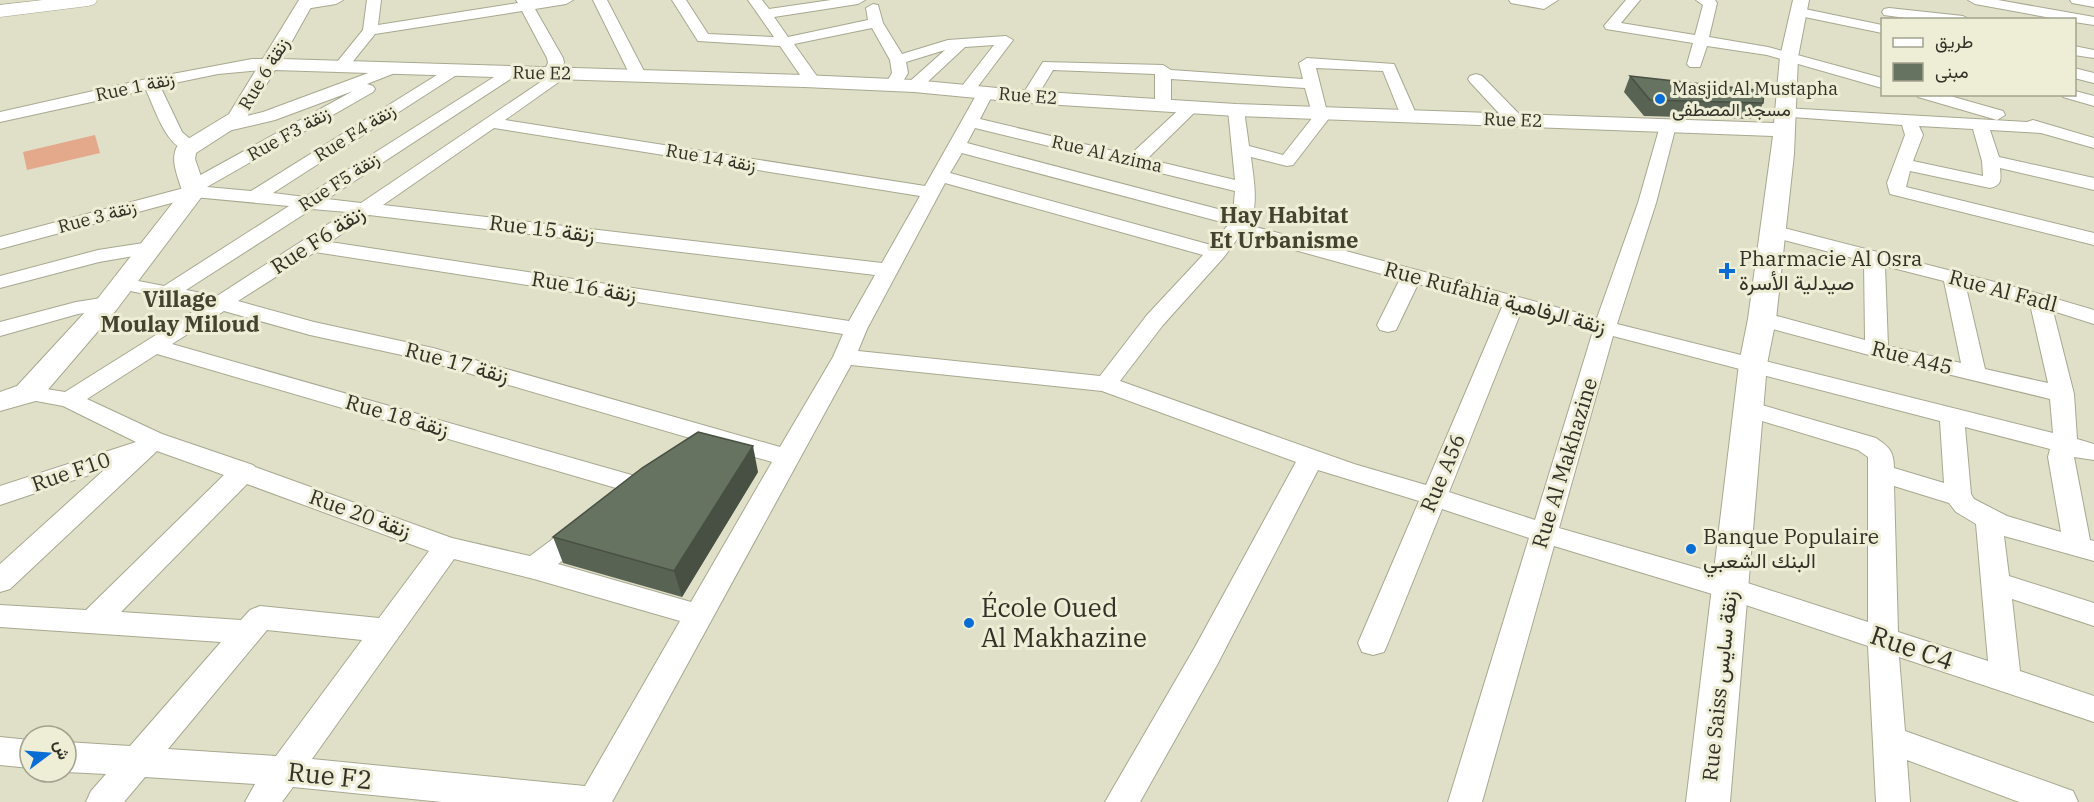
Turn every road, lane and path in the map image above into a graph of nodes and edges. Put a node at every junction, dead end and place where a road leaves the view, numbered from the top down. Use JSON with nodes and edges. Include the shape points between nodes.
{"nodes":[{"id":1,"x":88,"y":0,"type":"edge"},
{"id":2,"x":336,"y":0,"type":"edge"},
{"id":3,"x":374,"y":0,"type":"edge"},
{"id":4,"x":566,"y":0,"type":"edge"},
{"id":5,"x":600,"y":0,"type":"edge"},
{"id":6,"x":679,"y":0,"type":"edge"},
{"id":7,"x":755,"y":0,"type":"edge"},
{"id":8,"x":858,"y":0,"type":"edge"},
{"id":9,"x":871,"y":0,"type":"edge"},
{"id":10,"x":1516,"y":0,"type":"edge"},
{"id":11,"x":1551,"y":0,"type":"edge"},
{"id":12,"x":1633,"y":0,"type":"edge"},
{"id":13,"x":1703,"y":0,"type":"edge"},
{"id":14,"x":1975,"y":0,"type":"edge"},
{"id":15,"x":2077,"y":0,"type":"edge"},
{"id":16,"x":306,"y":2,"type":"edge"},
{"id":17,"x":524,"y":3,"type":"edge"},
{"id":18,"x":2094,"y":3,"type":"edge"},
{"id":19,"x":1800,"y":6,"type":"edge"},
{"id":20,"x":0,"y":11,"type":"edge"},
{"id":21,"x":1888,"y":11,"type":"edge"},
{"id":22,"x":765,"y":14,"type":"junction"},
{"id":23,"x":1947,"y":18,"type":"edge"},
{"id":24,"x":2094,"y":21,"type":"edge"},
{"id":25,"x":876,"y":23,"type":"junction"},
{"id":26,"x":2094,"y":26,"type":"edge"},
{"id":27,"x":2076,"y":27,"type":"edge"},
{"id":28,"x":370,"y":30,"type":"junction"},
{"id":29,"x":1881,"y":30,"type":"edge"},
{"id":30,"x":1701,"y":40,"type":"junction"},
{"id":31,"x":783,"y":42,"type":"junction"},
{"id":32,"x":962,"y":42,"type":"junction"},
{"id":33,"x":2076,"y":50,"type":"edge"},
{"id":34,"x":2094,"y":54,"type":"edge"},
{"id":35,"x":1789,"y":57,"type":"junction"},
{"id":36,"x":898,"y":60,"type":"junction"},
{"id":37,"x":271,"y":64,"type":"junction"},
{"id":38,"x":1695,"y":64,"type":"dead end"},
{"id":39,"x":341,"y":67,"type":"junction"},
{"id":40,"x":1881,"y":67,"type":"edge"},
{"id":41,"x":395,"y":68,"type":"junction"},
{"id":42,"x":453,"y":71,"type":"junction"},
{"id":43,"x":510,"y":73,"type":"junction"},
{"id":44,"x":557,"y":73,"type":"junction"},
{"id":45,"x":1163,"y":74,"type":"junction"},
{"id":46,"x":2076,"y":74,"type":"edge"},
{"id":47,"x":638,"y":75,"type":"junction"},
{"id":48,"x":1863,"y":78,"type":"junction"},
{"id":49,"x":2094,"y":78,"type":"edge"},
{"id":50,"x":1476,"y":79,"type":"dead end"},
{"id":51,"x":813,"y":82,"type":"junction"},
{"id":52,"x":151,"y":83,"type":"junction"},
{"id":53,"x":1881,"y":83,"type":"edge"},
{"id":54,"x":1312,"y":84,"type":"junction"},
{"id":55,"x":349,"y":85,"type":"junction"},
{"id":56,"x":893,"y":85,"type":"junction"},
{"id":57,"x":914,"y":86,"type":"junction"},
{"id":58,"x":977,"y":91,"type":"junction"},
{"id":59,"x":1931,"y":96,"type":"edge"},
{"id":60,"x":2076,"y":96,"type":"edge"},
{"id":61,"x":1029,"y":97,"type":"junction"},
{"id":62,"x":2094,"y":100,"type":"edge"},
{"id":63,"x":1163,"y":105,"type":"junction"},
{"id":64,"x":1191,"y":107,"type":"junction"},
{"id":65,"x":1236,"y":110,"type":"junction"},
{"id":66,"x":1322,"y":113,"type":"junction"},
{"id":67,"x":1409,"y":116,"type":"junction"},
{"id":68,"x":0,"y":117,"type":"edge"},
{"id":69,"x":1908,"y":119,"type":"junction"},
{"id":70,"x":1515,"y":120,"type":"junction"},
{"id":71,"x":1784,"y":121,"type":"junction"},
{"id":72,"x":971,"y":122,"type":"junction"},
{"id":73,"x":491,"y":123,"type":"junction"},
{"id":74,"x":1980,"y":124,"type":"junction"},
{"id":75,"x":228,"y":126,"type":"junction"},
{"id":76,"x":1668,"y":126,"type":"junction"},
{"id":77,"x":2047,"y":128,"type":"junction"},
{"id":78,"x":2094,"y":143,"type":"edge"},
{"id":79,"x":189,"y":146,"type":"junction"},
{"id":80,"x":957,"y":146,"type":"junction"},
{"id":81,"x":1240,"y":149,"type":"junction"},
{"id":82,"x":1134,"y":161,"type":"junction"},
{"id":83,"x":1990,"y":161,"type":"junction"},
{"id":84,"x":1903,"y":164,"type":"junction"},
{"id":85,"x":936,"y":184,"type":"junction"},
{"id":86,"x":2094,"y":184,"type":"edge"},
{"id":87,"x":1243,"y":187,"type":"junction"},
{"id":88,"x":194,"y":189,"type":"junction"},
{"id":89,"x":256,"y":196,"type":"junction"},
{"id":90,"x":309,"y":202,"type":"junction"},
{"id":91,"x":367,"y":208,"type":"junction"},
{"id":92,"x":1239,"y":225,"type":"junction"},
{"id":93,"x":1772,"y":231,"type":"junction"},
{"id":94,"x":2094,"y":239,"type":"edge"},
{"id":95,"x":0,"y":243,"type":"edge"},
{"id":96,"x":312,"y":245,"type":"junction"},
{"id":97,"x":150,"y":248,"type":"junction"},
{"id":98,"x":1217,"y":253,"type":"junction"},
{"id":99,"x":1874,"y":257,"type":"junction"},
{"id":100,"x":889,"y":270,"type":"junction"},
{"id":101,"x":1412,"y":275,"type":"junction"},
{"id":102,"x":1954,"y":278,"type":"junction"},
{"id":103,"x":0,"y":282,"type":"edge"},
{"id":104,"x":169,"y":292,"type":"junction"},
{"id":105,"x":115,"y":294,"type":"junction"},
{"id":106,"x":2040,"y":301,"type":"junction"},
{"id":107,"x":220,"y":303,"type":"junction"},
{"id":108,"x":1514,"y":304,"type":"junction"},
{"id":109,"x":2094,"y":316,"type":"edge"},
{"id":110,"x":1762,"y":319,"type":"junction"},
{"id":111,"x":1388,"y":325,"type":"dead end"},
{"id":112,"x":1605,"y":327,"type":"junction"},
{"id":113,"x":0,"y":329,"type":"edge"},
{"id":114,"x":856,"y":329,"type":"junction"},
{"id":115,"x":154,"y":346,"type":"junction"},
{"id":116,"x":1877,"y":350,"type":"junction"},
{"id":117,"x":844,"y":357,"type":"junction"},
{"id":118,"x":1753,"y":364,"type":"junction"},
{"id":119,"x":1975,"y":374,"type":"junction"},
{"id":120,"x":1106,"y":384,"type":"junction"},
{"id":121,"x":28,"y":393,"type":"junction"},
{"id":122,"x":2062,"y":394,"type":"junction"},
{"id":123,"x":69,"y":400,"type":"junction"},
{"id":124,"x":0,"y":402,"type":"edge"},
{"id":125,"x":1748,"y":409,"type":"junction"},
{"id":126,"x":1952,"y":416,"type":"junction"},
{"id":127,"x":715,"y":436,"type":"junction"},
{"id":128,"x":148,"y":444,"type":"junction"},
{"id":129,"x":2064,"y":444,"type":"junction"},
{"id":130,"x":2094,"y":452,"type":"edge"},
{"id":131,"x":687,"y":455,"type":"edge"},
{"id":132,"x":787,"y":458,"type":"junction"},
{"id":133,"x":1311,"y":458,"type":"junction"},
{"id":134,"x":244,"y":471,"type":"junction"},
{"id":135,"x":1881,"y":473,"type":"junction"},
{"id":136,"x":0,"y":496,"type":"edge"},
{"id":137,"x":1433,"y":496,"type":"junction"},
{"id":138,"x":1958,"y":496,"type":"junction"},
{"id":139,"x":1989,"y":520,"type":"junction"},
{"id":140,"x":1543,"y":533,"type":"junction"},
{"id":141,"x":447,"y":547,"type":"junction"},
{"id":142,"x":2085,"y":548,"type":"edge"},
{"id":143,"x":534,"y":568,"type":"junction"},
{"id":144,"x":0,"y":581,"type":"edge"},
{"id":145,"x":1997,"y":583,"type":"junction"},
{"id":146,"x":1729,"y":588,"type":"junction"},
{"id":147,"x":698,"y":615,"type":"junction"},
{"id":148,"x":2094,"y":615,"type":"edge"},
{"id":149,"x":0,"y":616,"type":"edge"},
{"id":150,"x":93,"y":622,"type":"junction"},
{"id":151,"x":386,"y":631,"type":"junction"},
{"id":152,"x":246,"y":632,"type":"junction"},
{"id":153,"x":1883,"y":638,"type":"junction"},
{"id":154,"x":1373,"y":643,"type":"dead end"},
{"id":155,"x":2005,"y":679,"type":"junction"},
{"id":156,"x":2094,"y":709,"type":"edge"},
{"id":157,"x":1888,"y":739,"type":"junction"},
{"id":158,"x":0,"y":751,"type":"edge"},
{"id":159,"x":18,"y":753,"type":"edge"},
{"id":160,"x":78,"y":758,"type":"edge"},
{"id":161,"x":136,"y":762,"type":"junction"},
{"id":162,"x":284,"y":771,"type":"junction"},
{"id":163,"x":436,"y":795,"type":"edge"},
{"id":164,"x":1713,"y":800,"type":"edge"},
{"id":165,"x":582,"y":801,"type":"edge"},
{"id":166,"x":103,"y":802,"type":"edge"},
{"id":167,"x":261,"y":802,"type":"edge"},
{"id":168,"x":1122,"y":802,"type":"edge"},
{"id":169,"x":1465,"y":802,"type":"edge"},
{"id":170,"x":1893,"y":802,"type":"edge"},
{"id":171,"x":2061,"y":802,"type":"edge"}],
"edges":[{"from":1,"to":20,"type":"main road"},
{"from":2,"to":16,"type":"street"},
{"from":3,"to":28,"type":"street"},
{"from":4,"to":17,"type":"street"},
{"from":5,"to":47,"type":"street"},
{"from":6,"to":31,"type":"street","via":[[702,38]]},
{"from":7,"to":22,"type":"street"},
{"from":8,"to":22,"type":"street"},
{"from":9,"to":25,"type":"street"},
{"from":10,"to":11,"type":"street","via":[[1544,5]]},
{"from":12,"to":30,"type":"street","via":[[1611,26]]},
{"from":13,"to":30,"type":"street","via":[[1710,3]]},
{"from":14,"to":24,"type":"street"},
{"from":15,"to":18,"type":"street"},
{"from":16,"to":37,"type":"street","name":"Rue 6 زنقة"},
{"from":17,"to":28,"type":"street"},
{"from":17,"to":44,"type":"street","via":[[555,58]]},
{"from":19,"to":29,"type":"street"},
{"from":19,"to":35,"type":"street","name":"Rue Saiss زنقة سايس"},
{"from":21,"to":23,"type":"street"},
{"from":22,"to":31,"type":"street"},
{"from":25,"to":31,"type":"street"},
{"from":25,"to":36,"type":"street"},
{"from":26,"to":27,"type":"street"},
{"from":28,"to":39,"type":"street"},
{"from":30,"to":35,"type":"street"},
{"from":30,"to":38,"type":"street"},
{"from":31,"to":51,"type":"street"},
{"from":32,"to":36,"type":"street"},
{"from":32,"to":57,"type":"street"},
{"from":32,"to":58,"type":"street","via":[[1006,41]]},
{"from":33,"to":34,"type":"street"},
{"from":35,"to":48,"type":"street"},
{"from":35,"to":71,"type":"street","name":"Rue Saiss زنقة سايس"},
{"from":36,"to":56,"type":"street","via":[[900,73]]},
{"from":37,"to":39,"type":"street","name":"Rue E2"},
{"from":37,"to":52,"type":"street","name":"Rue 1 زنقة","via":[[238,65]]},
{"from":37,"to":75,"type":"street","name":"Rue 6 زنقة"},
{"from":39,"to":41,"type":"street","name":"Rue E2"},
{"from":40,"to":48,"type":"street"},
{"from":41,"to":42,"type":"street","name":"Rue E2"},
{"from":41,"to":55,"type":"street"},
{"from":42,"to":43,"type":"street","name":"Rue E2"},
{"from":42,"to":89,"type":"street","name":"Rue F4 زنقة"},
{"from":43,"to":44,"type":"street","name":"Rue E2"},
{"from":43,"to":90,"type":"street","name":"Rue F5 زنقة"},
{"from":44,"to":47,"type":"street","name":"Rue E2"},
{"from":44,"to":73,"type":"street","name":"Rue F6 زنقة"},
{"from":45,"to":54,"type":"street"},
{"from":45,"to":61,"type":"street","via":[[1163,70],[1048,65]]},
{"from":45,"to":63,"type":"street"},
{"from":46,"to":49,"type":"street"},
{"from":47,"to":51,"type":"street","name":"Rue E2"},
{"from":48,"to":53,"type":"street"},
{"from":50,"to":70,"type":"street"},
{"from":51,"to":56,"type":"street","name":"Rue E2"},
{"from":52,"to":68,"type":"street","name":"Rue 1 زنقة"},
{"from":52,"to":79,"type":"street","via":[[175,135]]},
{"from":54,"to":66,"type":"street"},
{"from":54,"to":67,"type":"street","via":[[1307,63],[1388,67]]},
{"from":55,"to":75,"type":"street","via":[[269,116]]},
{"from":55,"to":88,"type":"street","name":"Rue F3 زنقة","via":[[367,89]]},
{"from":56,"to":57,"type":"street","name":"Rue E2"},
{"from":57,"to":58,"type":"street","name":"Rue E2"},
{"from":58,"to":61,"type":"street","name":"Rue E2"},
{"from":58,"to":72,"type":"street"},
{"from":59,"to":77,"type":"street"},
{"from":60,"to":62,"type":"street"},
{"from":61,"to":63,"type":"street","name":"Rue E2"},
{"from":63,"to":64,"type":"street","name":"Rue E2"},
{"from":64,"to":65,"type":"street","name":"Rue E2"},
{"from":64,"to":82,"type":"street"},
{"from":65,"to":66,"type":"street","name":"Rue E2"},
{"from":65,"to":81,"type":"street"},
{"from":66,"to":67,"type":"street","name":"Rue E2"},
{"from":66,"to":81,"type":"street","via":[[1287,161]]},
{"from":67,"to":70,"type":"street","name":"Rue E2"},
{"from":69,"to":71,"type":"street"},
{"from":69,"to":74,"type":"street"},
{"from":69,"to":84,"type":"street","via":[[1914,135]]},
{"from":70,"to":76,"type":"street","name":"Rue E2"},
{"from":71,"to":76,"type":"street","name":"Rue E2"},
{"from":71,"to":93,"type":"street","name":"Rue Saiss زنقة سايس"},
{"from":72,"to":80,"type":"street"},
{"from":72,"to":82,"type":"street","name":"Rue Al Azima"},
{"from":73,"to":85,"type":"street","name":"Rue 14 زنقة"},
{"from":73,"to":91,"type":"street","name":"Rue F6 زنقة"},
{"from":74,"to":77,"type":"street"},
{"from":74,"to":83,"type":"street"},
{"from":75,"to":79,"type":"street","name":"Rue 6 زنقة"},
{"from":76,"to":112,"type":"street","name":"Rue Al Makhazine"},
{"from":77,"to":78,"type":"street"},
{"from":79,"to":88,"type":"street","via":[[184,159]]},
{"from":80,"to":85,"type":"street"},
{"from":80,"to":92,"type":"street","name":"Rue Rufahia زنقة الرفاهية"},
{"from":81,"to":87,"type":"street"},
{"from":82,"to":87,"type":"street","name":"Rue Al Azima"},
{"from":83,"to":84,"type":"street","via":[[1990,183]]},
{"from":83,"to":86,"type":"street"},
{"from":84,"to":94,"type":"street","via":[[1897,190]]},
{"from":85,"to":98,"type":"street","name":"Rue 14 زنقة"},
{"from":85,"to":100,"type":"street"},
{"from":87,"to":92,"type":"street","via":[[1244,212]]},
{"from":88,"to":89,"type":"street","name":"Rue 15 زنقة"},
{"from":88,"to":95,"type":"street","name":"Rue 3 زنقة"},
{"from":88,"to":97,"type":"street"},
{"from":89,"to":90,"type":"street","name":"Rue 15 زنقة"},
{"from":90,"to":91,"type":"street","name":"Rue 15 زنقة"},
{"from":90,"to":104,"type":"street","name":"Rue F5 زنقة"},
{"from":91,"to":96,"type":"street","name":"Rue F6 زنقة"},
{"from":91,"to":100,"type":"street","name":"Rue 15 زنقة"},
{"from":92,"to":98,"type":"street"},
{"from":92,"to":101,"type":"street","name":"Rue Rufahia زنقة الرفاهية"},
{"from":93,"to":99,"type":"street","name":"Rue Al Fadl"},
{"from":93,"to":110,"type":"street","name":"Rue Saiss زنقة سايس"},
{"from":96,"to":107,"type":"street","name":"Rue F6 زنقة"},
{"from":96,"to":114,"type":"street","name":"Rue 16 زنقة"},
{"from":97,"to":103,"type":"street","via":[[98,256]]},
{"from":97,"to":105,"type":"street"},
{"from":98,"to":120,"type":"street","via":[[1155,320]]},
{"from":99,"to":102,"type":"street","name":"Rue Al Fadl"},
{"from":99,"to":116,"type":"street"},
{"from":100,"to":114,"type":"street"},
{"from":101,"to":108,"type":"street","name":"Rue Rufahia زنقة الرفاهية"},
{"from":101,"to":111,"type":"street"},
{"from":102,"to":106,"type":"street","name":"Rue Al Fadl"},
{"from":102,"to":119,"type":"street"},
{"from":104,"to":105,"type":"street","name":"Rue 17 زنقة"},
{"from":104,"to":107,"type":"street","name":"Rue 17 زنقة"},
{"from":105,"to":113,"type":"street","name":"Rue 17 زنقة"},
{"from":105,"to":121,"type":"street"},
{"from":106,"to":109,"type":"street","name":"Rue Al Fadl"},
{"from":106,"to":122,"type":"street"},
{"from":107,"to":115,"type":"street","name":"Rue F6 زنقة"},
{"from":107,"to":127,"type":"street","name":"Rue 17 زنقة","via":[[310,328],[425,352]]},
{"from":108,"to":112,"type":"street","name":"Rue Rufahia زنقة الرفاهية"},
{"from":108,"to":137,"type":"street","name":"Rue A56"},
{"from":110,"to":116,"type":"street","name":"Rue A45"},
{"from":110,"to":118,"type":"street","name":"Rue Saiss زنقة سايس"},
{"from":112,"to":118,"type":"street","name":"Rue Rufahia زنقة الرفاهية"},
{"from":112,"to":140,"type":"street","name":"Rue Al Makhazine"},
{"from":114,"to":117,"type":"street"},
{"from":115,"to":123,"type":"street","name":"Rue F6 زنقة"},
{"from":115,"to":143,"type":"street","name":"Rue 18 زنقة","via":[[650,480]]},
{"from":116,"to":119,"type":"street","name":"Rue A45"},
{"from":117,"to":120,"type":"street","name":"Rue C4"},
{"from":117,"to":132,"type":"street"},
{"from":118,"to":125,"type":"street","name":"Rue Saiss زنقة سايس"},
{"from":118,"to":126,"type":"street","name":"Rue Rufahia زنقة الرفاهية"},
{"from":119,"to":122,"type":"street","name":"Rue A45"},
{"from":120,"to":133,"type":"street","name":"Rue C4"},
{"from":121,"to":123,"type":"street","name":"Rue 20 زنقة"},
{"from":121,"to":124,"type":"street"},
{"from":122,"to":129,"type":"street"},
{"from":123,"to":128,"type":"street","name":"Rue 20 زنقة"},
{"from":125,"to":135,"type":"street","via":[[1874,447],[1881,454]]},
{"from":125,"to":146,"type":"street","name":"Rue Saiss زنقة سايس"},
{"from":126,"to":129,"type":"street","name":"Rue Rufahia زنقة الرفاهية"},
{"from":126,"to":138,"type":"street"},
{"from":127,"to":131,"type":"street"},
{"from":127,"to":132,"type":"street","name":"Rue 17 زنقة"},
{"from":128,"to":134,"type":"street","name":"Rue 20 زنقة"},
{"from":128,"to":136,"type":"street","name":"Rue F10"},
{"from":128,"to":144,"type":"street"},
{"from":129,"to":130,"type":"street","name":"Rue Rufahia زنقة الرفاهية"},
{"from":129,"to":142,"type":"street","via":[[2061,457]]},
{"from":132,"to":147,"type":"street"},
{"from":133,"to":137,"type":"street","name":"Rue C4"},
{"from":133,"to":168,"type":"street","via":[[1206,656]]},
{"from":134,"to":141,"type":"street","name":"Rue 20 زنقة"},
{"from":134,"to":150,"type":"street"},
{"from":135,"to":138,"type":"street"},
{"from":135,"to":153,"type":"street"},
{"from":137,"to":140,"type":"street","name":"Rue C4"},
{"from":137,"to":154,"type":"street","name":"Rue A56"},
{"from":138,"to":139,"type":"street","via":[[1965,508]]},
{"from":139,"to":142,"type":"street"},
{"from":139,"to":145,"type":"street"},
{"from":140,"to":146,"type":"street","name":"Rue C4"},
{"from":140,"to":169,"type":"street","name":"Rue Al Makhazine"},
{"from":141,"to":143,"type":"street","name":"Rue 20 زنقة"},
{"from":141,"to":151,"type":"street"},
{"from":143,"to":147,"type":"street","name":"Rue 20 زنقة"},
{"from":145,"to":148,"type":"street"},
{"from":145,"to":155,"type":"street"},
{"from":146,"to":153,"type":"street","name":"Rue C4"},
{"from":146,"to":164,"type":"street","name":"Rue Saiss زنقة سايس"},
{"from":147,"to":165,"type":"street"},
{"from":149,"to":150,"type":"street"},
{"from":150,"to":152,"type":"street"},
{"from":151,"to":152,"type":"street","via":[[264,617]]},
{"from":151,"to":162,"type":"street"},
{"from":152,"to":161,"type":"street"},
{"from":153,"to":155,"type":"street","name":"Rue C4"},
{"from":153,"to":157,"type":"street"},
{"from":155,"to":156,"type":"street","name":"Rue C4"},
{"from":157,"to":170,"type":"street"},
{"from":157,"to":171,"type":"street"},
{"from":158,"to":159,"type":"street"},
{"from":160,"to":161,"type":"street","name":"Rue F2"},
{"from":161,"to":162,"type":"street","name":"Rue F2"},
{"from":161,"to":166,"type":"street"},
{"from":162,"to":163,"type":"street","name":"Rue F2"},
{"from":162,"to":167,"type":"street"},
{"from":163,"to":165,"type":"street","name":"Rue F2"}]}
